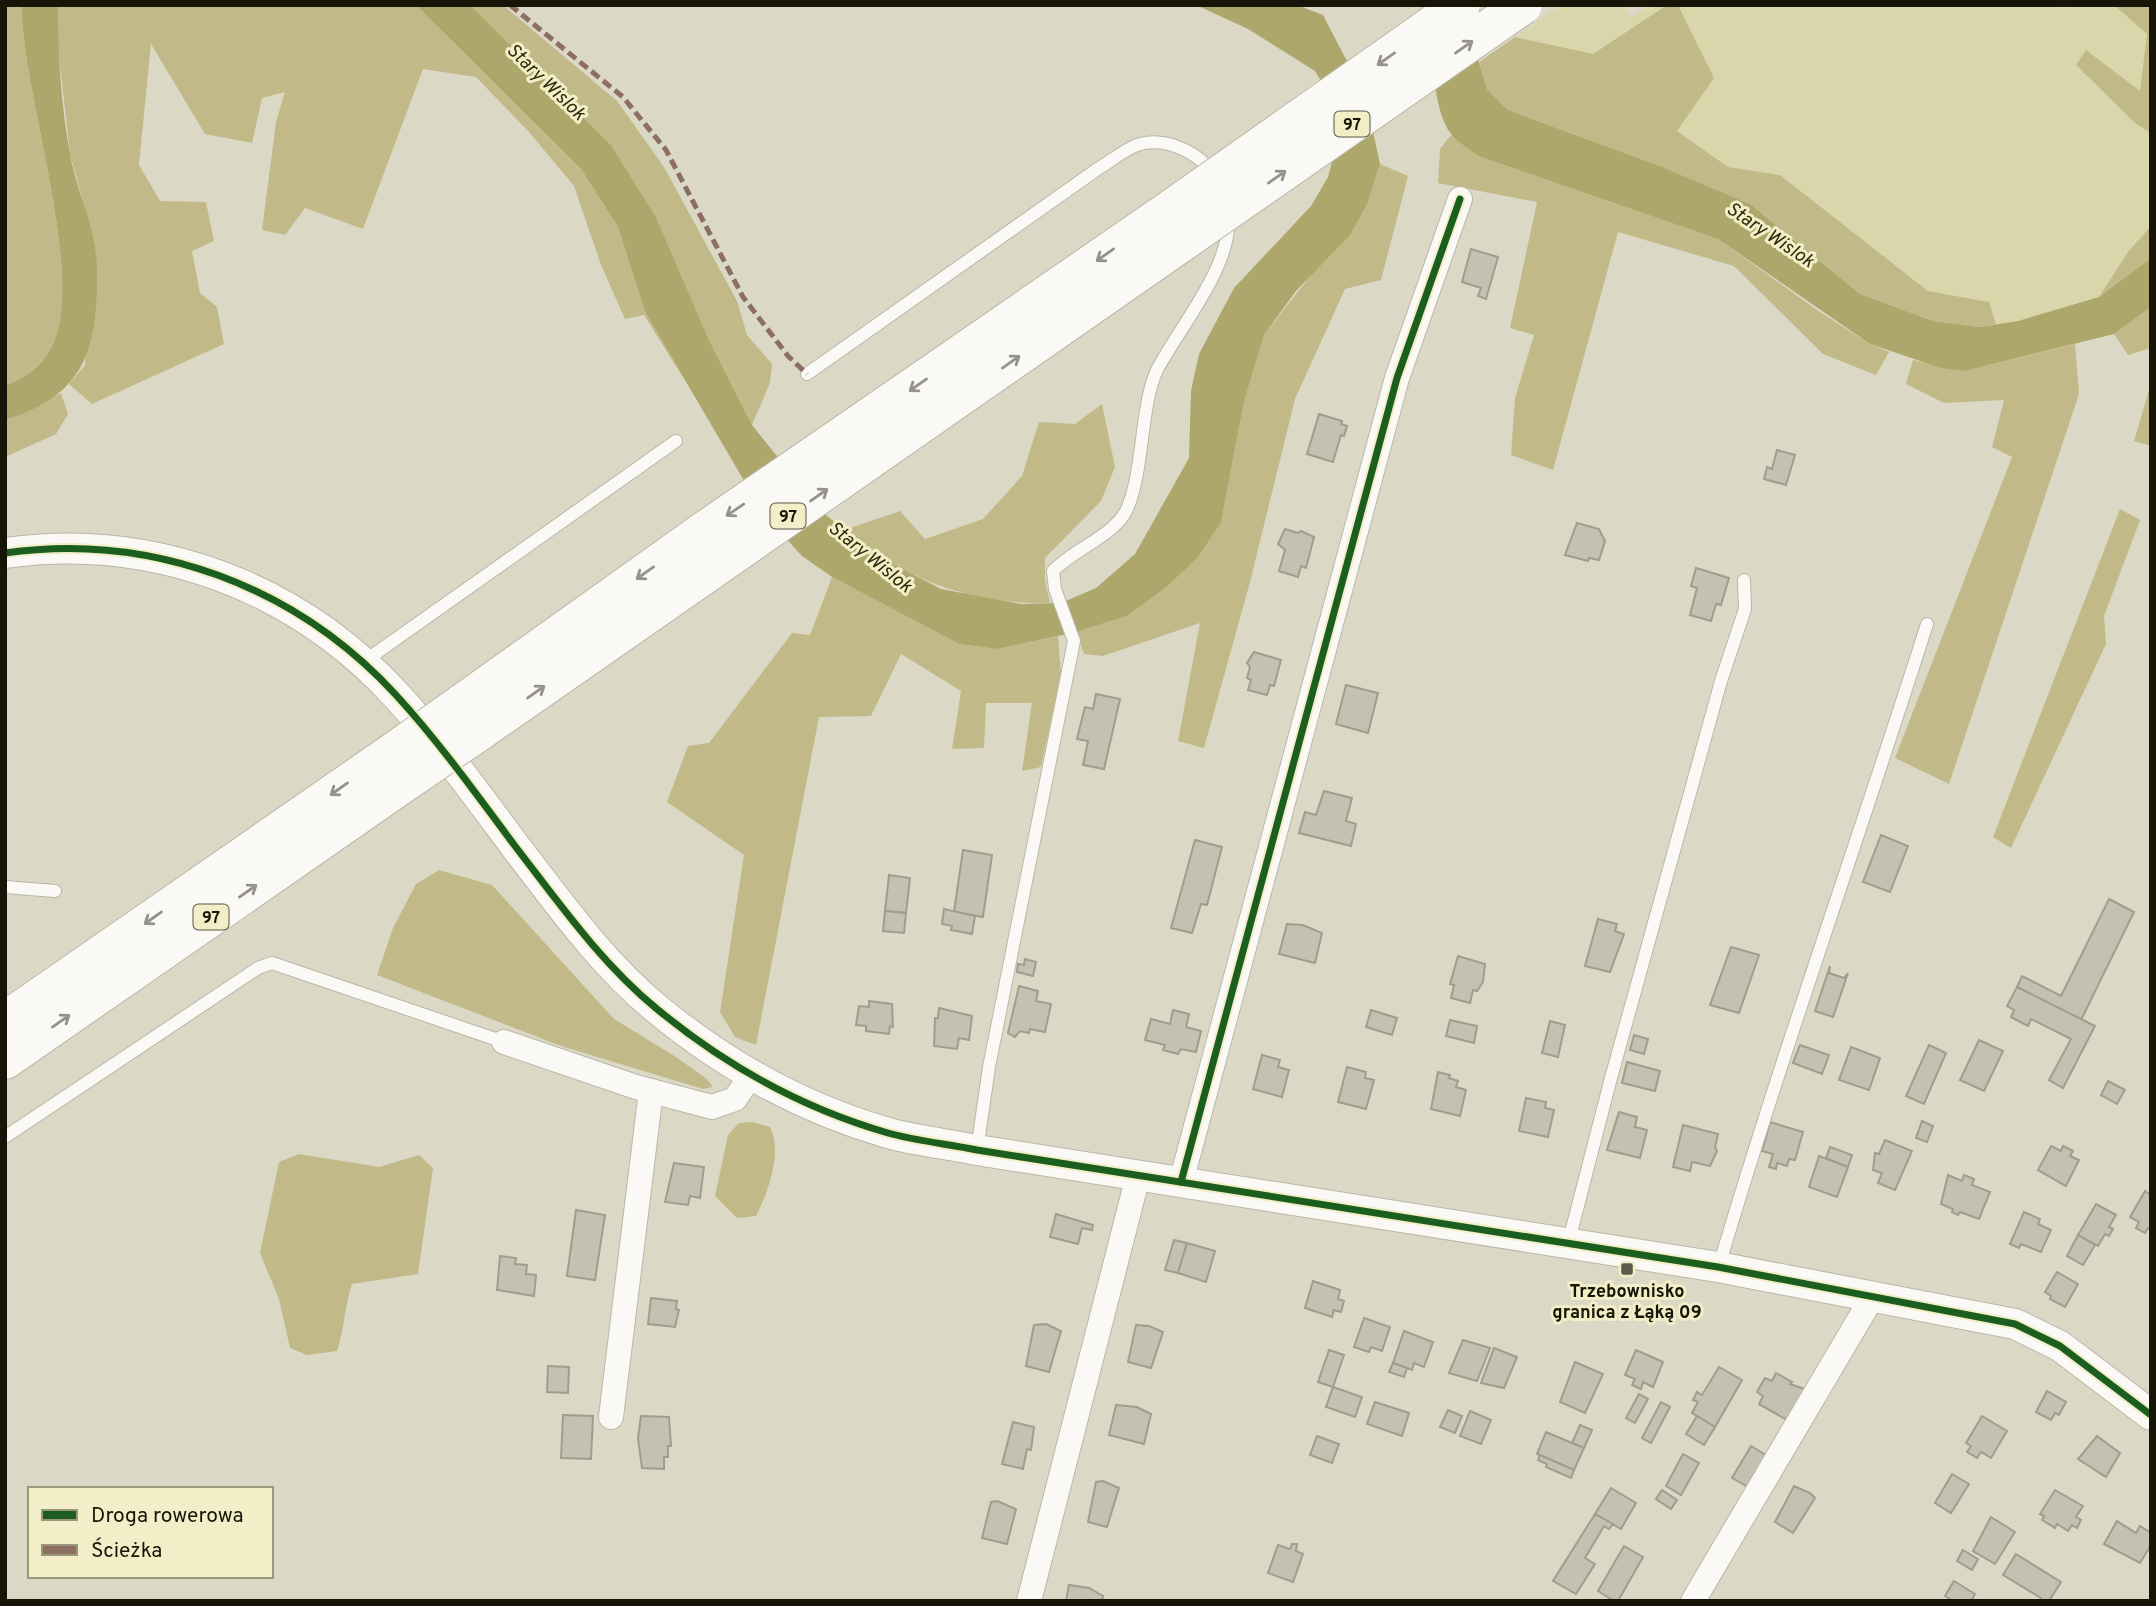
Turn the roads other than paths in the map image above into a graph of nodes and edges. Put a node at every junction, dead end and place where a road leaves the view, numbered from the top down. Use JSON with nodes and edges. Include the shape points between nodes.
{"nodes":[{"id":1,"x":1461,"y":5,"type":"edge"},
{"id":2,"x":1523,"y":5,"type":"edge"},
{"id":3,"x":1460,"y":200,"type":"dead end"},
{"id":4,"x":1171,"y":230,"type":"junction"},
{"id":5,"x":807,"y":374,"type":"dead end"},
{"id":6,"x":676,"y":441,"type":"dead end"},
{"id":7,"x":5,"y":553,"type":"edge"},
{"id":8,"x":1744,"y":580,"type":"dead end"},
{"id":9,"x":1927,"y":624,"type":"dead end"},
{"id":10,"x":362,"y":663,"type":"junction"},
{"id":11,"x":406,"y":762,"type":"junction"},
{"id":12,"x":5,"y":887,"type":"edge"},
{"id":13,"x":55,"y":891,"type":"dead end"},
{"id":14,"x":5,"y":1021,"type":"edge"},
{"id":15,"x":504,"y":1042,"type":"joint"},
{"id":16,"x":5,"y":1060,"type":"edge"},
{"id":17,"x":750,"y":1077,"type":"junction"},
{"id":18,"x":650,"y":1091,"type":"junction"},
{"id":19,"x":5,"y":1137,"type":"edge"},
{"id":20,"x":977,"y":1150,"type":"junction"},
{"id":21,"x":1138,"y":1176,"type":"junction"},
{"id":22,"x":1181,"y":1182,"type":"junction"},
{"id":23,"x":1568,"y":1244,"type":"junction"},
{"id":24,"x":1718,"y":1267,"type":"junction"},
{"id":25,"x":1872,"y":1296,"type":"junction"},
{"id":26,"x":2150,"y":1412,"type":"edge"},
{"id":27,"x":611,"y":1417,"type":"dead end"},
{"id":28,"x":1029,"y":1601,"type":"edge"},
{"id":29,"x":1693,"y":1601,"type":"edge"}],
"edges":[{"from":1,"to":4,"type":"main road","number":"97","one_way":true,"bridge":true},
{"from":4,"to":2,"type":"main road","number":"97","one_way":true,"bridge":true},
{"from":3,"to":22,"type":"street","via":[[1397,378]]},
{"from":4,"to":11,"type":"main road","number":"97","bridge":true},
{"from":5,"to":20,"type":"lane","via":[[1099,168],[1139,145],[1171,146],[1196,154],[1223,192],[1229,234],[1209,281],[1156,373],[1126,511],[1104,535],[1069,554],[1053,571],[1074,641],[989,1067]]},
{"from":6,"to":10,"type":"lane"},
{"from":7,"to":10,"type":"street","via":[[89,548],[184,562],[238,581],[290,607]]},
{"from":8,"to":23,"type":"lane","via":[[1745,609],[1721,681]]},
{"from":9,"to":24,"type":"lane","via":[[1772,1088]]},
{"from":10,"to":17,"type":"street","via":[[403,704],[608,962],[655,1008]]},
{"from":11,"to":14,"type":"main road","number":"97","one_way":true},
{"from":16,"to":11,"type":"main road","number":"97","one_way":true},
{"from":12,"to":13,"type":"lane"},
{"from":15,"to":18,"type":"street"},
{"from":15,"to":19,"type":"lane","via":[[272,963]]},
{"from":17,"to":18,"type":"street","via":[[735,1099],[712,1107]]},
{"from":17,"to":20,"type":"street","via":[[820,1110],[891,1133]]},
{"from":18,"to":27,"type":"street"},
{"from":20,"to":21,"type":"street"},
{"from":21,"to":22,"type":"street"},
{"from":21,"to":28,"type":"street"},
{"from":22,"to":23,"type":"street"},
{"from":23,"to":24,"type":"street"},
{"from":24,"to":25,"type":"street"},
{"from":25,"to":26,"type":"street","via":[[2015,1324],[2060,1346]]},
{"from":25,"to":29,"type":"street"}]}
